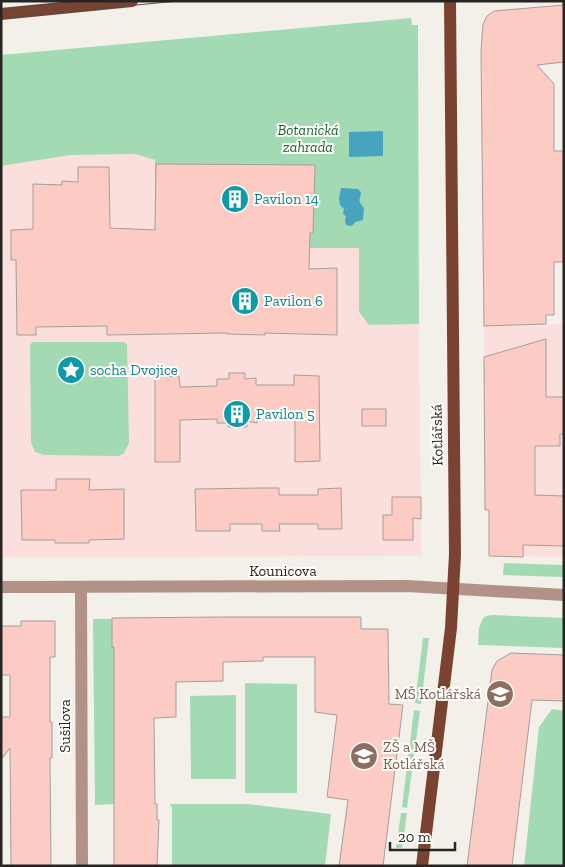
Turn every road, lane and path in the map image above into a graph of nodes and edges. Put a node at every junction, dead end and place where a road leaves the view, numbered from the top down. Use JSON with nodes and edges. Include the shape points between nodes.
{"nodes":[{"id":1,"x":132,"y":1,"type":"edge"},
{"id":2,"x":450,"y":1,"type":"edge"},
{"id":3,"x":1,"y":14,"type":"edge"},
{"id":4,"x":81,"y":587,"type":"junction"},
{"id":5,"x":1,"y":588,"type":"edge"},
{"id":6,"x":453,"y":589,"type":"junction"},
{"id":7,"x":564,"y":595,"type":"edge"},
{"id":8,"x":82,"y":866,"type":"edge"},
{"id":9,"x":422,"y":866,"type":"edge"}],
"edges":[{"from":1,"to":3,"type":"main road"},
{"from":2,"to":6,"type":"main road","name":"Kotlářská"},
{"from":4,"to":5,"type":"street","name":"Kounicova"},
{"from":4,"to":6,"type":"street","name":"Kounicova","via":[[407,586]]},
{"from":4,"to":8,"type":"street","name":"Sušilova"},
{"from":6,"to":7,"type":"street","name":"Kounicova"},
{"from":6,"to":9,"type":"main road","name":"Kotlářská"}]}
